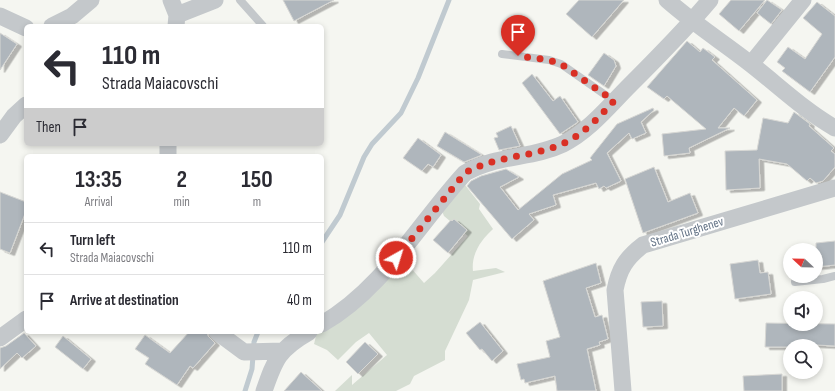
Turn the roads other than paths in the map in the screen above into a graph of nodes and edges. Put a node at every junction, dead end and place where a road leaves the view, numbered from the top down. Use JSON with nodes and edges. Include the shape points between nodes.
{"nodes":[{"id":1,"x":78,"y":0,"type":"edge"},
{"id":2,"x":91,"y":0,"type":"edge"},
{"id":3,"x":215,"y":0,"type":"edge"},
{"id":4,"x":240,"y":0,"type":"edge"},
{"id":5,"x":667,"y":0,"type":"edge"},
{"id":6,"x":710,"y":0,"type":"edge"},
{"id":7,"x":803,"y":0,"type":"edge"},
{"id":8,"x":175,"y":14,"type":"edge"},
{"id":9,"x":0,"y":16,"type":"edge"},
{"id":10,"x":75,"y":21,"type":"edge"},
{"id":11,"x":692,"y":22,"type":"junction"},
{"id":12,"x":61,"y":24,"type":"edge"},
{"id":13,"x":261,"y":24,"type":"edge"},
{"id":14,"x":24,"y":27,"type":"edge"},
{"id":15,"x":502,"y":54,"type":"dead end"},
{"id":16,"x":751,"y":64,"type":"junction"},
{"id":17,"x":614,"y":101,"type":"junction"},
{"id":18,"x":24,"y":107,"type":"edge"},
{"id":19,"x":835,"y":128,"type":"edge"},
{"id":20,"x":0,"y":135,"type":"edge"},
{"id":21,"x":835,"y":188,"type":"edge"},
{"id":22,"x":835,"y":276,"type":"edge"},
{"id":23,"x":823,"y":279,"type":"edge"},
{"id":24,"x":24,"y":320,"type":"edge"},
{"id":25,"x":324,"y":323,"type":"edge"},
{"id":26,"x":219,"y":334,"type":"edge"},
{"id":27,"x":306,"y":334,"type":"edge"},
{"id":28,"x":0,"y":338,"type":"edge"},
{"id":29,"x":282,"y":351,"type":"junction"},
{"id":30,"x":264,"y":391,"type":"edge"},
{"id":31,"x":623,"y":391,"type":"edge"}],
"edges":[{"from":1,"to":10,"type":"street"},
{"from":2,"to":10,"type":"street"},
{"from":3,"to":8,"type":"street"},
{"from":4,"to":13,"type":"lane"},
{"from":5,"to":11,"type":"street"},
{"from":6,"to":11,"type":"street"},
{"from":7,"to":16,"type":"street"},
{"from":9,"to":14,"type":"street"},
{"from":10,"to":12,"type":"street"},
{"from":11,"to":16,"type":"street"},
{"from":11,"to":17,"type":"street"},
{"from":15,"to":17,"type":"lane","via":[[561,64]]},
{"from":16,"to":19,"type":"street","via":[[815,117]]},
{"from":17,"to":25,"type":"street","via":[[576,136],[563,144],[499,158],[465,173],[368,289],[339,315]]},
{"from":18,"to":20,"type":"street"},
{"from":21,"to":31,"type":"street","name":"Strada Turghenev","via":[[643,245],[630,255],[624,262],[615,290]]},
{"from":22,"to":23,"type":"lane"},
{"from":24,"to":28,"type":"street"},
{"from":26,"to":29,"type":"street","via":[[250,352]]},
{"from":27,"to":29,"type":"street"},
{"from":29,"to":30,"type":"street"}]}
